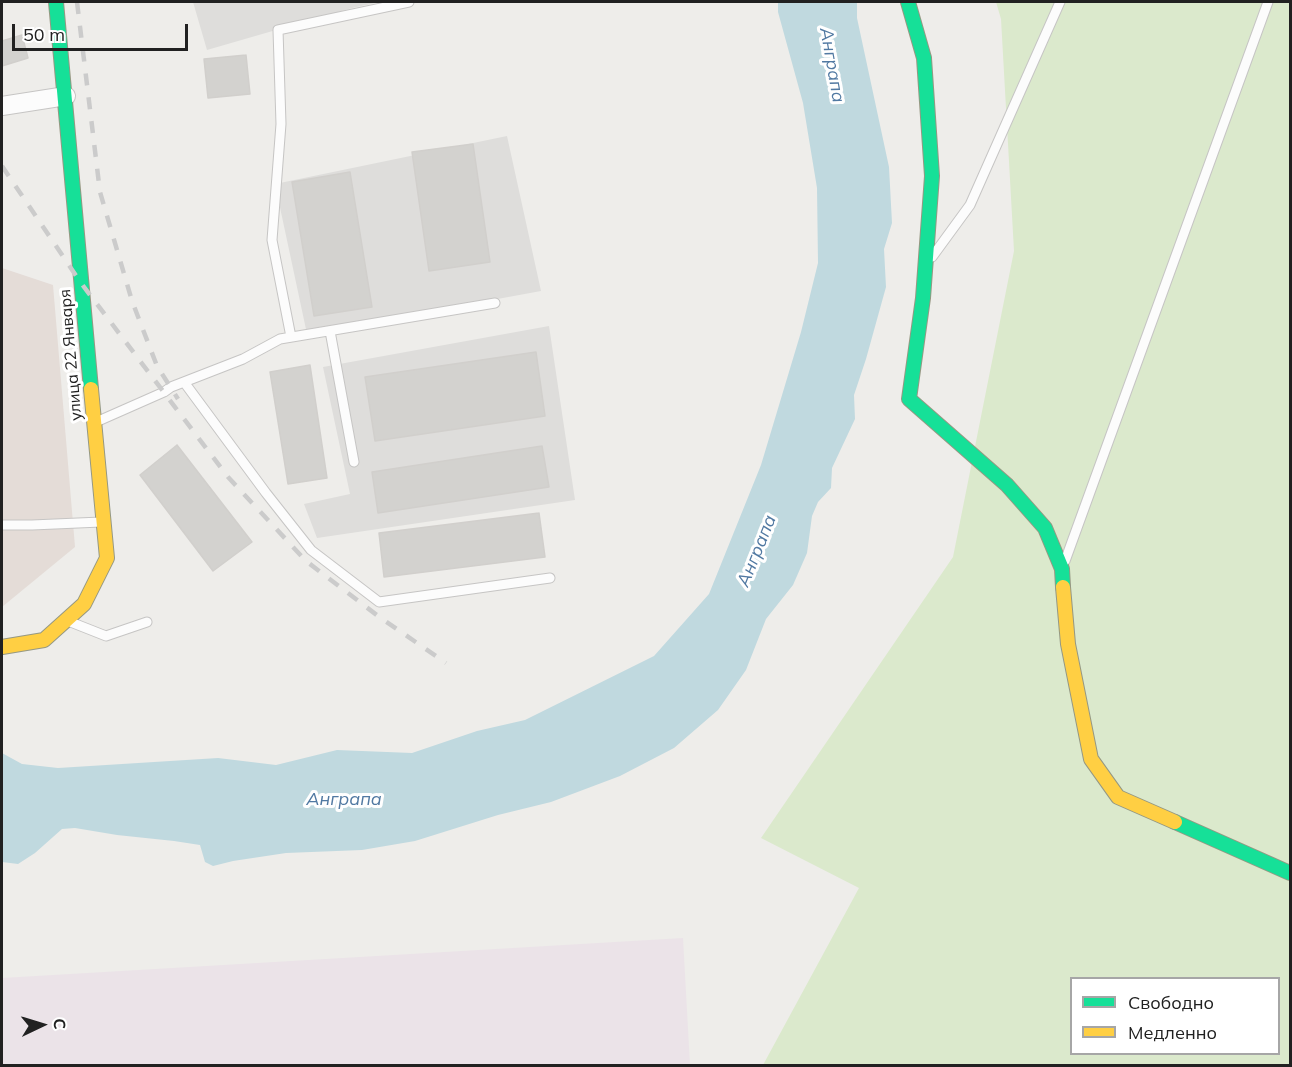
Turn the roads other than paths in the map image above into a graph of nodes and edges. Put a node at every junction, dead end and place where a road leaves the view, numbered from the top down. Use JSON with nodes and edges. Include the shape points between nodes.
{"nodes":[{"id":1,"x":56,"y":2,"type":"edge"},
{"id":2,"x":410,"y":2,"type":"edge"},
{"id":3,"x":908,"y":2,"type":"edge"},
{"id":4,"x":1060,"y":2,"type":"edge"},
{"id":5,"x":1268,"y":2,"type":"edge"},
{"id":6,"x":66,"y":96,"type":"junction"},
{"id":7,"x":2,"y":106,"type":"edge"},
{"id":8,"x":926,"y":266,"type":"junction"},
{"id":9,"x":495,"y":303,"type":"dead end"},
{"id":10,"x":330,"y":331,"type":"junction"},
{"id":11,"x":291,"y":337,"type":"junction"},
{"id":12,"x":184,"y":382,"type":"junction"},
{"id":13,"x":94,"y":423,"type":"junction"},
{"id":14,"x":354,"y":462,"type":"dead end"},
{"id":15,"x":103,"y":522,"type":"junction"},
{"id":16,"x":2,"y":525,"type":"edge"},
{"id":17,"x":1062,"y":569,"type":"junction"},
{"id":18,"x":550,"y":578,"type":"dead end"},
{"id":19,"x":65,"y":621,"type":"junction"},
{"id":20,"x":147,"y":622,"type":"dead end"},
{"id":21,"x":2,"y":647,"type":"edge"},
{"id":22,"x":1290,"y":873,"type":"edge"}],
"edges":[{"from":1,"to":6,"type":"street","name":"улица 22 Января"},
{"from":2,"to":11,"type":"lane","via":[[278,30],[281,124],[272,240]]},
{"from":3,"to":8,"type":"street","via":[[924,58],[932,176]]},
{"from":4,"to":8,"type":"lane","via":[[970,205]]},
{"from":5,"to":17,"type":"lane"},
{"from":6,"to":7,"type":"street"},
{"from":6,"to":13,"type":"street","name":"улица 22 Января"},
{"from":8,"to":17,"type":"street","via":[[909,399],[1007,485],[1045,528]]},
{"from":9,"to":10,"type":"lane"},
{"from":10,"to":11,"type":"lane"},
{"from":10,"to":14,"type":"lane"},
{"from":11,"to":12,"type":"lane"},
{"from":12,"to":13,"type":"lane"},
{"from":12,"to":18,"type":"lane","via":[[311,550],[379,602]]},
{"from":13,"to":15,"type":"street","name":"улица 22 Января"},
{"from":15,"to":16,"type":"lane"},
{"from":15,"to":19,"type":"street","name":"улица 22 Января","via":[[106,558],[84,604]]},
{"from":17,"to":22,"type":"street","via":[[1068,644],[1091,759],[1118,797]]},
{"from":19,"to":20,"type":"lane","via":[[106,636]]},
{"from":19,"to":21,"type":"street","name":"улица 22 Января","via":[[44,640]]}]}
